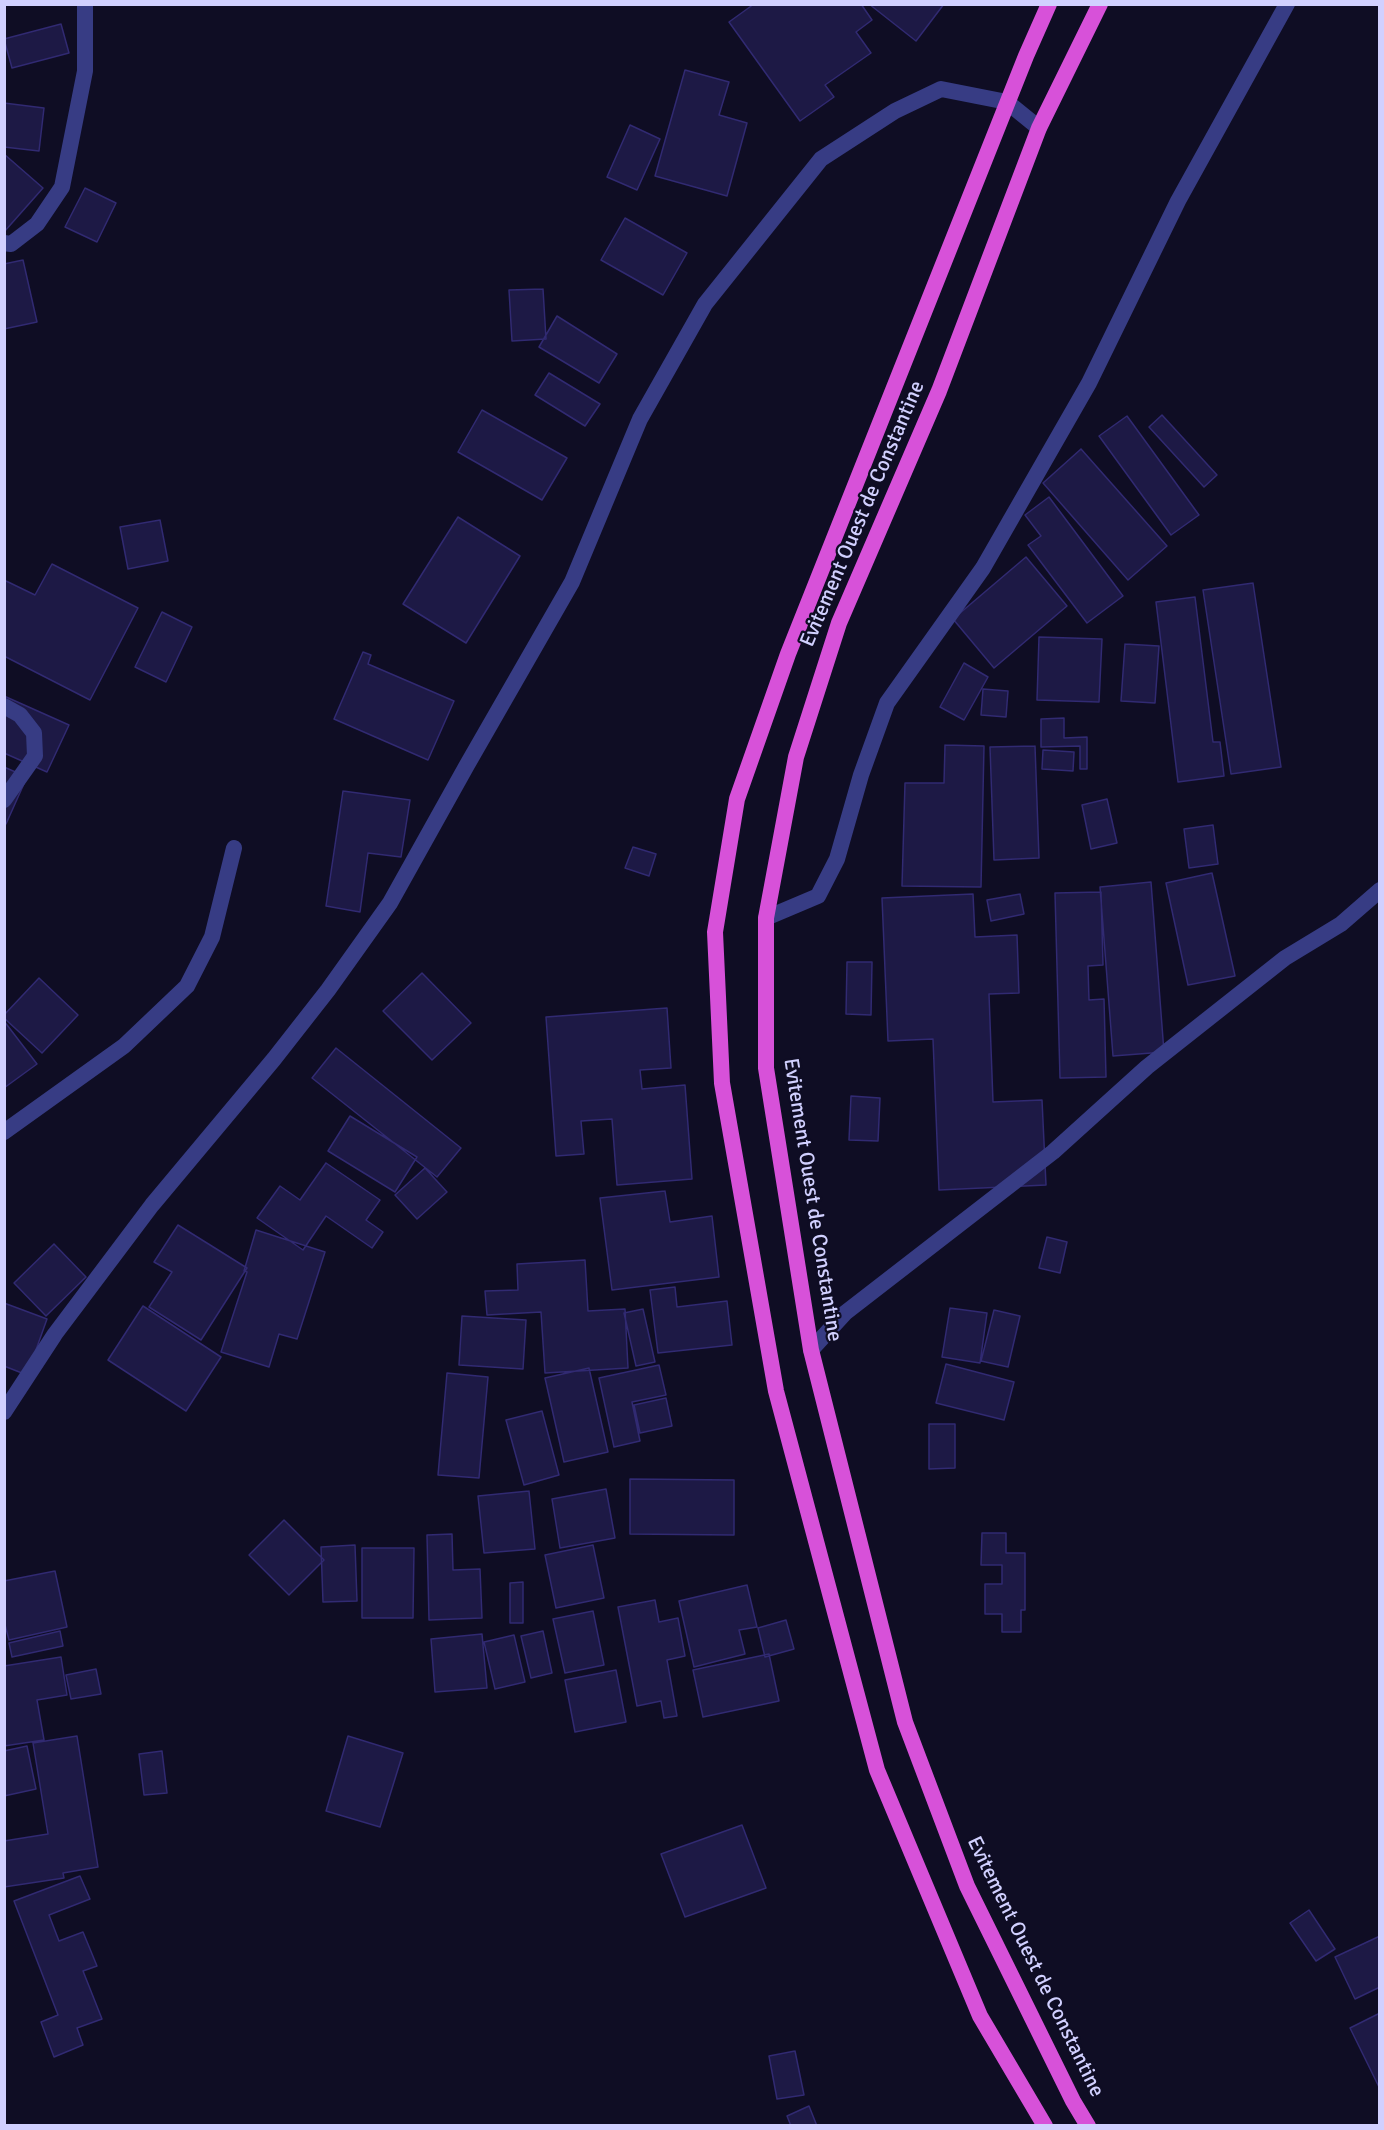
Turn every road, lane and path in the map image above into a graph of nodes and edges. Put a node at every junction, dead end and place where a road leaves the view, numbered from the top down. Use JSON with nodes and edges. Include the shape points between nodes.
{"nodes":[{"id":1,"x":85,"y":4,"type":"edge"},
{"id":2,"x":1049,"y":4,"type":"edge"},
{"id":3,"x":1100,"y":4,"type":"edge"},
{"id":4,"x":1287,"y":4,"type":"edge"},
{"id":5,"x":1007,"y":102,"type":"junction"},
{"id":6,"x":1039,"y":128,"type":"junction"},
{"id":7,"x":4,"y":243,"type":"edge"},
{"id":8,"x":4,"y":706,"type":"edge"},
{"id":9,"x":4,"y":800,"type":"edge"},
{"id":10,"x":234,"y":848,"type":"dead end"},
{"id":11,"x":1380,"y":890,"type":"edge"},
{"id":12,"x":766,"y":918,"type":"junction"},
{"id":13,"x":4,"y":1132,"type":"edge"},
{"id":14,"x":811,"y":1350,"type":"junction"},
{"id":15,"x":4,"y":1412,"type":"edge"},
{"id":16,"x":1045,"y":2126,"type":"edge"},
{"id":17,"x":1088,"y":2126,"type":"edge"}],
"edges":[{"from":1,"to":7,"type":"street","via":[[85,71],[62,187],[37,224],[11,244]]},
{"from":2,"to":5,"type":"highway","name":"Evitement Ouest de Constantine"},
{"from":3,"to":6,"type":"highway","name":"Evitement Ouest de Constantine"},
{"from":4,"to":12,"type":"street","via":[[1178,201],[1089,383],[1036,476],[983,568],[886,703],[837,859],[818,896]]},
{"from":5,"to":6,"type":"street"},
{"from":5,"to":15,"type":"street","via":[[941,89],[895,111],[821,159],[705,304],[640,419],[572,582],[390,903],[274,1059],[152,1205],[55,1334]]},
{"from":5,"to":16,"type":"highway","name":"Evitement Ouest de Constantine","via":[[788,654],[737,799],[715,932],[722,1083],[776,1391],[877,1770],[980,2016]]},
{"from":6,"to":12,"type":"highway","name":"Evitement Ouest de Constantine","via":[[939,391],[839,623],[796,757]]},
{"from":8,"to":9,"type":"street","via":[[20,715],[34,733],[34,756]]},
{"from":10,"to":13,"type":"street","via":[[212,937],[187,986],[124,1046]]},
{"from":11,"to":14,"type":"street","via":[[1341,924],[1285,958],[1146,1067],[1053,1152],[845,1313]]},
{"from":12,"to":14,"type":"highway","name":"Evitement Ouest de Constantine","via":[[766,1068]]},
{"from":14,"to":17,"type":"highway","name":"Evitement Ouest de Constantine","via":[[905,1722],[967,1886]]}]}
